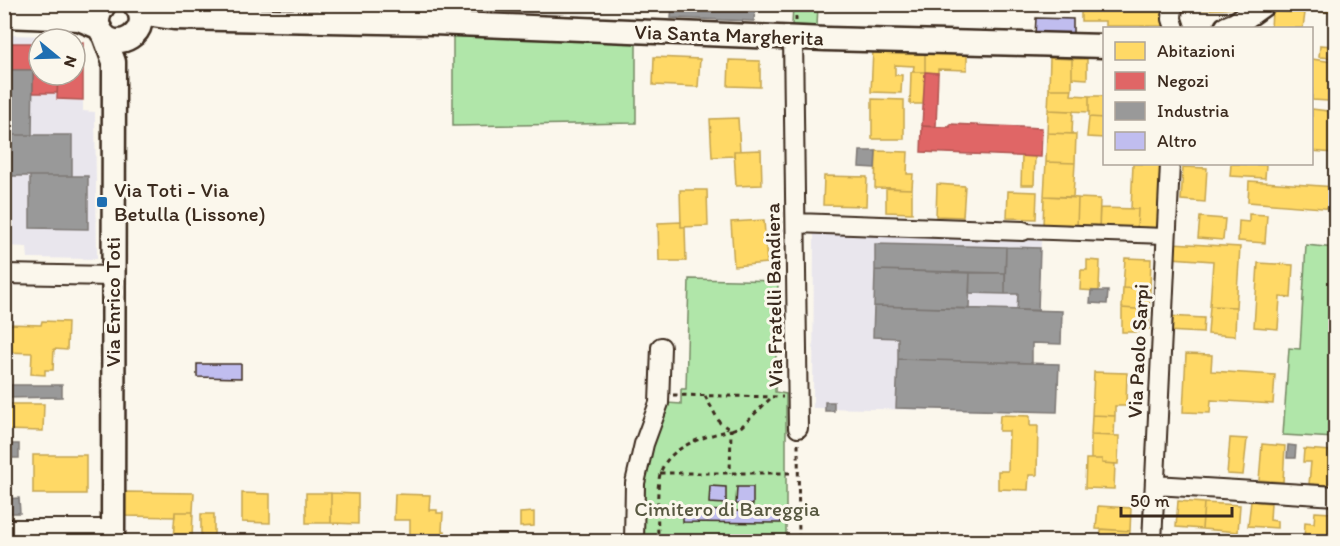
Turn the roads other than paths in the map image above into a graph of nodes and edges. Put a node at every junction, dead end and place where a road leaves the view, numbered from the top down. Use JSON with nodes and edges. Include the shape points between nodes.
{"nodes":[{"id":1,"x":1173,"y":4,"type":"edge"},
{"id":2,"x":1264,"y":4,"type":"edge"},
{"id":3,"x":4,"y":16,"type":"edge"},
{"id":4,"x":98,"y":19,"type":"edge"},
{"id":5,"x":134,"y":19,"type":"edge"},
{"id":6,"x":1175,"y":27,"type":"edge"},
{"id":7,"x":1229,"y":27,"type":"edge"},
{"id":8,"x":794,"y":33,"type":"junction"},
{"id":9,"x":1103,"y":46,"type":"edge"},
{"id":10,"x":114,"y":62,"type":"junction"},
{"id":11,"x":1170,"y":165,"type":"edge"},
{"id":12,"x":796,"y":224,"type":"junction"},
{"id":13,"x":1023,"y":231,"type":"joint"},
{"id":14,"x":1166,"y":236,"type":"junction"},
{"id":15,"x":4,"y":274,"type":"edge"},
{"id":16,"x":113,"y":276,"type":"junction"},
{"id":17,"x":661,"y":347,"type":"dead end"},
{"id":18,"x":798,"y":428,"type":"road end"},
{"id":19,"x":1155,"y":485,"type":"junction"},
{"id":20,"x":1335,"y":496,"type":"edge"},
{"id":21,"x":4,"y":529,"type":"edge"},
{"id":22,"x":113,"y":535,"type":"edge"},
{"id":23,"x":634,"y":542,"type":"edge"},
{"id":24,"x":1152,"y":542,"type":"edge"}],
"edges":[{"from":1,"to":6,"type":"street"},
{"from":2,"to":7,"type":"street"},
{"from":3,"to":4,"type":"street"},
{"from":4,"to":5,"type":"street","name":"Via Santa Margherita","via":[[114,40]]},
{"from":4,"to":10,"type":"street","name":"Via Enrico Toti"},
{"from":5,"to":8,"type":"street","name":"Via Santa Margherita","via":[[147,12],[174,18]]},
{"from":5,"to":10,"type":"street","name":"Via Enrico Toti"},
{"from":8,"to":9,"type":"street","name":"Via Santa Margherita"},
{"from":8,"to":12,"type":"street","name":"Via Fratelli Bandiera"},
{"from":10,"to":16,"type":"street","name":"Via Enrico Toti"},
{"from":11,"to":14,"type":"street","name":"Via Paolo Sarpi"},
{"from":12,"to":13,"type":"street"},
{"from":12,"to":18,"type":"street","name":"Via Fratelli Bandiera"},
{"from":13,"to":14,"type":"street"},
{"from":14,"to":19,"type":"street","name":"Via Paolo Sarpi"},
{"from":15,"to":16,"type":"street"},
{"from":16,"to":22,"type":"street","name":"Via Enrico Toti"},
{"from":17,"to":23,"type":"street","via":[[659,403],[635,483]]},
{"from":19,"to":20,"type":"street"},
{"from":19,"to":24,"type":"street","name":"Via Paolo Sarpi"},
{"from":21,"to":22,"type":"street"}]}
